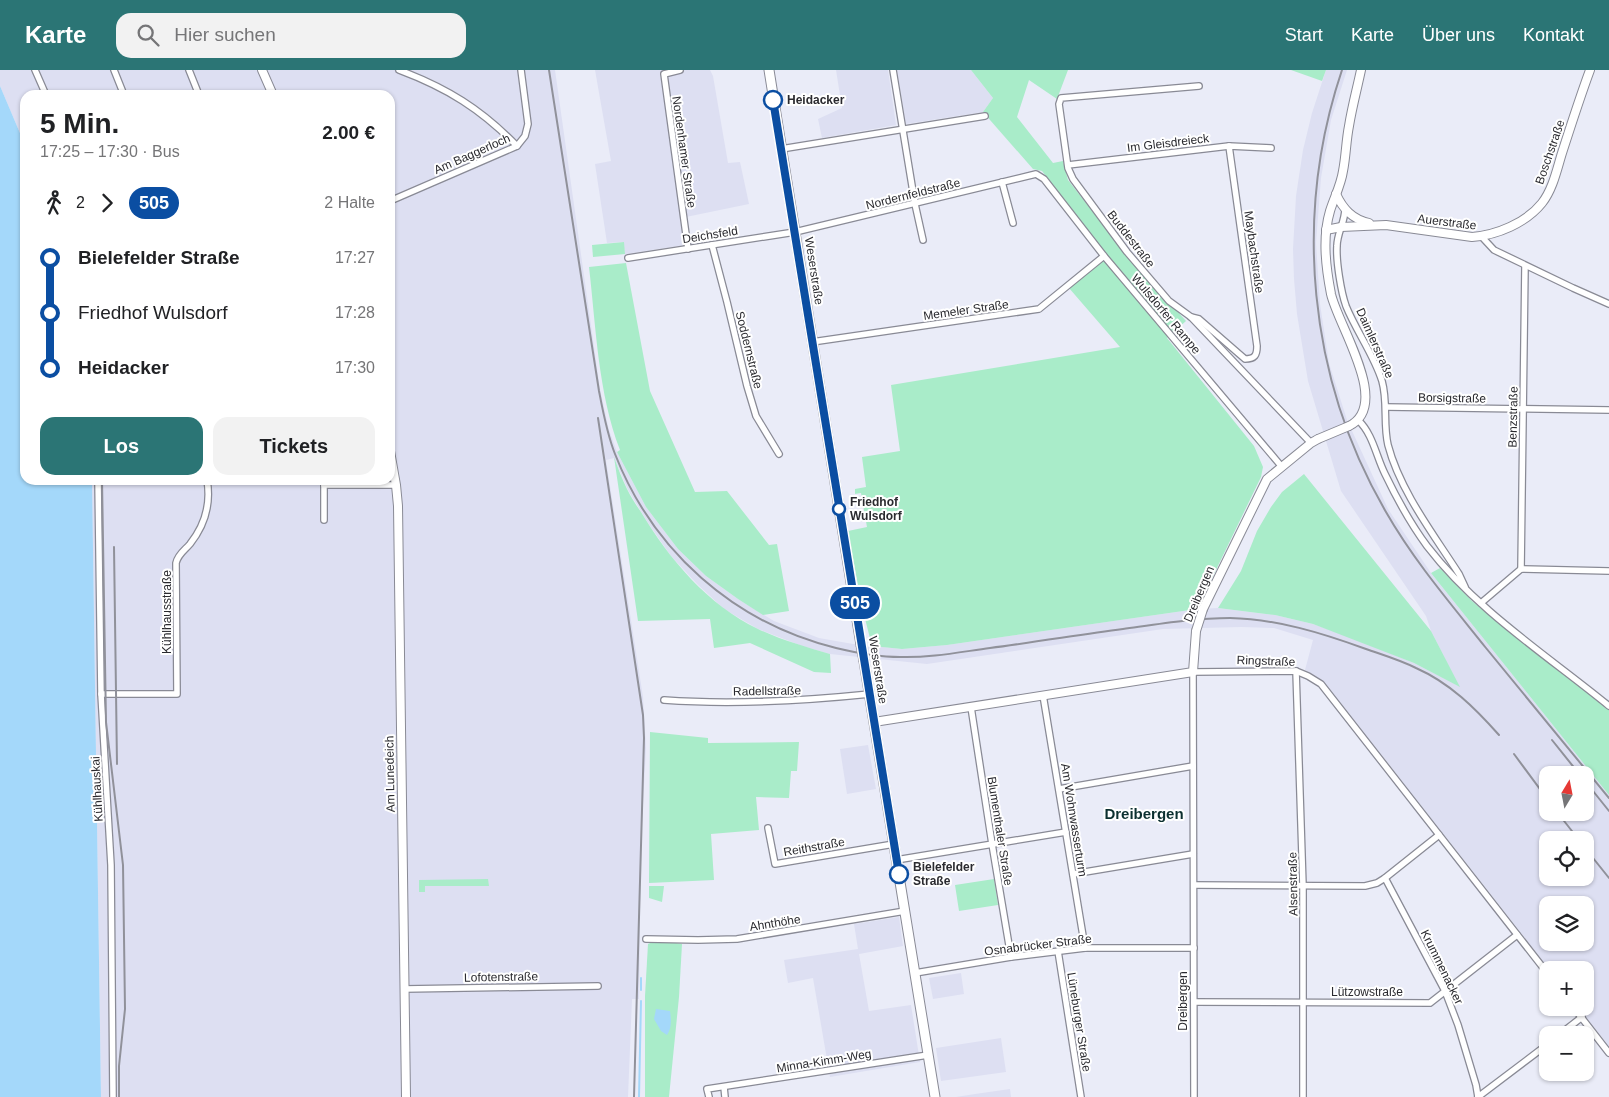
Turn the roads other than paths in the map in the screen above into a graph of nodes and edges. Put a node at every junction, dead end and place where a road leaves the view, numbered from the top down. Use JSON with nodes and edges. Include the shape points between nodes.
{"nodes":[{"id":1,"x":35,"y":70,"type":"edge"},
{"id":2,"x":114,"y":70,"type":"edge"},
{"id":3,"x":189,"y":70,"type":"edge"},
{"id":4,"x":262,"y":70,"type":"edge"},
{"id":5,"x":399,"y":70,"type":"edge"},
{"id":6,"x":521,"y":70,"type":"edge"},
{"id":7,"x":680,"y":70,"type":"edge"},
{"id":8,"x":769,"y":70,"type":"edge"},
{"id":9,"x":893,"y":70,"type":"edge"},
{"id":10,"x":1361,"y":70,"type":"edge"},
{"id":11,"x":1590,"y":70,"type":"edge"},
{"id":12,"x":1199,"y":86,"type":"dead end"},
{"id":13,"x":44,"y":90,"type":"edge"},
{"id":14,"x":122,"y":90,"type":"edge"},
{"id":15,"x":198,"y":90,"type":"edge"},
{"id":16,"x":271,"y":90,"type":"edge"},
{"id":17,"x":985,"y":116,"type":"dead end"},
{"id":18,"x":903,"y":128,"type":"junction"},
{"id":19,"x":517,"y":146,"type":"junction"},
{"id":20,"x":1230,"y":146,"type":"junction"},
{"id":21,"x":1270,"y":148,"type":"dead end"},
{"id":22,"x":781,"y":149,"type":"junction"},
{"id":23,"x":1068,"y":165,"type":"junction"},
{"id":24,"x":1036,"y":174,"type":"joint"},
{"id":25,"x":1002,"y":182,"type":"junction"},
{"id":26,"x":1336,"y":194,"type":"junction"},
{"id":27,"x":395,"y":199,"type":"edge"},
{"id":28,"x":915,"y":204,"type":"junction"},
{"id":29,"x":1345,"y":209,"type":"junction"},
{"id":30,"x":1013,"y":224,"type":"dead end"},
{"id":31,"x":1386,"y":226,"type":"junction"},
{"id":32,"x":1341,"y":228,"type":"junction"},
{"id":33,"x":1326,"y":230,"type":"junction"},
{"id":34,"x":795,"y":232,"type":"junction"},
{"id":35,"x":1481,"y":236,"type":"junction"},
{"id":36,"x":923,"y":240,"type":"dead end"},
{"id":37,"x":712,"y":245,"type":"junction"},
{"id":38,"x":688,"y":249,"type":"junction"},
{"id":39,"x":1104,"y":256,"type":"junction"},
{"id":40,"x":628,"y":258,"type":"dead end"},
{"id":41,"x":1526,"y":266,"type":"junction"},
{"id":42,"x":1608,"y":302,"type":"edge"},
{"id":43,"x":1191,"y":317,"type":"junction"},
{"id":44,"x":812,"y":342,"type":"junction"},
{"id":45,"x":1251,"y":359,"type":"joint"},
{"id":46,"x":1386,"y":407,"type":"junction"},
{"id":47,"x":1523,"y":408,"type":"junction"},
{"id":48,"x":1609,"y":410,"type":"edge"},
{"id":49,"x":1358,"y":420,"type":"junction"},
{"id":50,"x":1314,"y":441,"type":"junction"},
{"id":51,"x":779,"y":454,"type":"dead end"},
{"id":52,"x":1282,"y":467,"type":"junction"},
{"id":53,"x":395,"y":479,"type":"edge"},
{"id":54,"x":98,"y":485,"type":"edge"},
{"id":55,"x":208,"y":485,"type":"edge"},
{"id":56,"x":324,"y":485,"type":"edge"},
{"id":57,"x":396,"y":485,"type":"joint"},
{"id":58,"x":324,"y":520,"type":"dead end"},
{"id":59,"x":1521,"y":569,"type":"junction"},
{"id":60,"x":1609,"y":571,"type":"edge"},
{"id":61,"x":1465,"y":587,"type":"junction"},
{"id":62,"x":1481,"y":603,"type":"junction"},
{"id":63,"x":1296,"y":671,"type":"junction"},
{"id":64,"x":1193,"y":672,"type":"junction"},
{"id":65,"x":101,"y":694,"type":"junction"},
{"id":66,"x":870,"y":694,"type":"junction"},
{"id":67,"x":1043,"y":696,"type":"junction"},
{"id":68,"x":664,"y":700,"type":"dead end"},
{"id":69,"x":1609,"y":706,"type":"edge"},
{"id":70,"x":971,"y":707,"type":"junction"},
{"id":71,"x":874,"y":722,"type":"junction"},
{"id":72,"x":1193,"y":766,"type":"junction"},
{"id":73,"x":1058,"y":789,"type":"junction"},
{"id":74,"x":768,"y":828,"type":"dead end"},
{"id":75,"x":1066,"y":832,"type":"junction"},
{"id":76,"x":1440,"y":835,"type":"junction"},
{"id":77,"x":894,"y":844,"type":"junction"},
{"id":78,"x":992,"y":844,"type":"junction"},
{"id":79,"x":1194,"y":854,"type":"junction"},
{"id":80,"x":896,"y":860,"type":"junction"},
{"id":81,"x":1073,"y":874,"type":"junction"},
{"id":82,"x":1385,"y":878,"type":"junction"},
{"id":83,"x":1194,"y":885,"type":"junction"},
{"id":84,"x":1303,"y":886,"type":"junction"},
{"id":85,"x":905,"y":911,"type":"junction"},
{"id":86,"x":1517,"y":935,"type":"junction"},
{"id":87,"x":646,"y":938,"type":"dead end"},
{"id":88,"x":1085,"y":948,"type":"junction"},
{"id":89,"x":1194,"y":948,"type":"junction"},
{"id":90,"x":1058,"y":951,"type":"junction"},
{"id":91,"x":1011,"y":957,"type":"junction"},
{"id":92,"x":1539,"y":963,"type":"edge"},
{"id":93,"x":915,"y":973,"type":"junction"},
{"id":94,"x":598,"y":986,"type":"dead end"},
{"id":95,"x":404,"y":989,"type":"junction"},
{"id":96,"x":1445,"y":991,"type":"junction"},
{"id":97,"x":1194,"y":1002,"type":"junction"},
{"id":98,"x":1302,"y":1002,"type":"junction"},
{"id":99,"x":1582,"y":1017,"type":"joint"},
{"id":100,"x":1570,"y":1026,"type":"edge"},
{"id":101,"x":1539,"y":1051,"type":"edge"},
{"id":102,"x":1609,"y":1053,"type":"edge"},
{"id":103,"x":928,"y":1055,"type":"junction"},
{"id":104,"x":724,"y":1087,"type":"junction"},
{"id":105,"x":112,"y":1097,"type":"edge"},
{"id":106,"x":406,"y":1097,"type":"edge"},
{"id":107,"x":709,"y":1097,"type":"edge"},
{"id":108,"x":725,"y":1097,"type":"edge"},
{"id":109,"x":935,"y":1097,"type":"edge"},
{"id":110,"x":1081,"y":1097,"type":"edge"},
{"id":111,"x":1194,"y":1097,"type":"edge"},
{"id":112,"x":1303,"y":1097,"type":"edge"},
{"id":113,"x":1478,"y":1097,"type":"edge"}],
"edges":[{"from":1,"to":13,"type":"street"},
{"from":2,"to":14,"type":"street"},
{"from":3,"to":15,"type":"street"},
{"from":4,"to":16,"type":"street"},
{"from":5,"to":19,"type":"street","via":[[458,97]]},
{"from":6,"to":19,"type":"street","name":"Am Baggerloch","via":[[528,124],[525,136]]},
{"from":7,"to":38,"type":"street","name":"Nordenhamer Straße","via":[[664,74]]},
{"from":8,"to":22,"type":"main road","name":"Weserstraße"},
{"from":9,"to":18,"type":"street"},
{"from":10,"to":26,"type":"street","via":[[1348,127],[1343,174]]},
{"from":11,"to":35,"type":"street","name":"Boschstraße","via":[[1552,184],[1542,202],[1517,223]]},
{"from":12,"to":23,"type":"street","name":"Buddestraße","via":[[1061,98],[1059,104]]},
{"from":17,"to":18,"type":"street"},
{"from":18,"to":22,"type":"street"},
{"from":18,"to":28,"type":"street"},
{"from":19,"to":27,"type":"street","name":"Am Baggerloch"},
{"from":20,"to":21,"type":"street","name":"Im Gleisdreieck"},
{"from":20,"to":23,"type":"street","name":"Im Gleisdreieck"},
{"from":20,"to":45,"type":"street","name":"Maybachstraße","via":[[1257,346],[1257,353]]},
{"from":22,"to":34,"type":"main road","name":"Weserstraße"},
{"from":23,"to":43,"type":"street","name":"Buddestraße","via":[[1072,179],[1127,252],[1169,300]]},
{"from":24,"to":25,"type":"street","name":"Nordernfeldstraße"},
{"from":24,"to":39,"type":"street","name":"Wulsdorfer Rampe","via":[[1044,179]]},
{"from":25,"to":28,"type":"street","name":"Nordernfeldstraße"},
{"from":25,"to":30,"type":"street"},
{"from":26,"to":29,"type":"street"},
{"from":26,"to":33,"type":"street"},
{"from":28,"to":34,"type":"street","name":"Nordernfeldstraße"},
{"from":28,"to":36,"type":"street"},
{"from":29,"to":31,"type":"street","via":[[1353,218]]},
{"from":29,"to":32,"type":"street","name":"Daimlerstraße"},
{"from":31,"to":32,"type":"street","name":"Auerstraße"},
{"from":31,"to":35,"type":"street","name":"Auerstraße"},
{"from":32,"to":33,"type":"street","name":"Auerstraße"},
{"from":32,"to":46,"type":"street","name":"Daimlerstraße","via":[[1337,245],[1346,305],[1378,369]]},
{"from":33,"to":49,"type":"street","via":[[1326,264],[1332,296],[1365,387],[1365,408]]},
{"from":34,"to":37,"type":"street","name":"Deichsfeld"},
{"from":34,"to":44,"type":"main road","name":"Weserstraße"},
{"from":35,"to":41,"type":"street","name":"Auerstraße","via":[[1494,250]]},
{"from":37,"to":38,"type":"street","name":"Deichsfeld"},
{"from":37,"to":51,"type":"street","name":"Soddernstraße","via":[[756,416]]},
{"from":38,"to":40,"type":"street","name":"Deichsfeld"},
{"from":39,"to":44,"type":"street","name":"Memeler Straße","via":[[1039,309]]},
{"from":39,"to":52,"type":"street","name":"Wulsdorfer Rampe"},
{"from":41,"to":42,"type":"street","name":"Auerstraße"},
{"from":41,"to":47,"type":"street","name":"Benzstraße"},
{"from":43,"to":45,"type":"street","name":"Buddestraße","via":[[1199,319],[1245,359]]},
{"from":43,"to":50,"type":"street","name":"Buddestraße"},
{"from":44,"to":66,"type":"main road","name":"Weserstraße","bridge":true},
{"from":46,"to":47,"type":"street","name":"Borsigstraße"},
{"from":46,"to":61,"type":"street","name":"Daimlerstraße","via":[[1389,449],[1405,489]]},
{"from":47,"to":48,"type":"street","name":"Borsigstraße"},
{"from":47,"to":59,"type":"street","name":"Benzstraße"},
{"from":49,"to":50,"type":"street","name":"Dreibergen","bridge":true},
{"from":49,"to":61,"type":"street","name":"Daimlerstraße","via":[[1369,434],[1384,473],[1408,519],[1442,565]]},
{"from":50,"to":52,"type":"street","name":"Dreibergen"},
{"from":52,"to":64,"type":"street","name":"Dreibergen","bridge":true,"via":[[1267,479],[1203,609],[1196,631]]},
{"from":53,"to":57,"type":"street","name":"Am Lunedeich"},
{"from":54,"to":65,"type":"street","name":"Kühlhauskai"},
{"from":55,"to":65,"type":"street","name":"Kühlhausstraße","via":[[208,506],[202,524],[176,562],[177,694]]},
{"from":56,"to":58,"type":"street"},
{"from":57,"to":95,"type":"street","name":"Am Lunedeich"},
{"from":59,"to":60,"type":"street"},
{"from":59,"to":62,"type":"street"},
{"from":61,"to":62,"type":"street","name":"Daimlerstraße"},
{"from":62,"to":69,"type":"street","name":"Daimlerstraße","via":[[1518,636]]},
{"from":63,"to":64,"type":"street","name":"Ringstraße"},
{"from":63,"to":76,"type":"street","name":"Ringstraße","via":[[1321,684]]},
{"from":63,"to":84,"type":"street","name":"Alsenstraße"},
{"from":64,"to":67,"type":"street","name":"Ringstraße"},
{"from":64,"to":72,"type":"street","name":"Dreibergen"},
{"from":65,"to":105,"type":"street","name":"Kühlhauskai","via":[[111,865]]},
{"from":66,"to":68,"type":"street","name":"Radellstraße","via":[[772,701]]},
{"from":66,"to":71,"type":"main road","name":"Weserstraße"},
{"from":67,"to":70,"type":"street","name":"Ringstraße"},
{"from":67,"to":73,"type":"street","name":"Am Wohnwasserturm"},
{"from":70,"to":71,"type":"street","name":"Ringstraße"},
{"from":70,"to":78,"type":"street","name":"Blumenthaler Straße"},
{"from":71,"to":77,"type":"main road","name":"Weserstraße"},
{"from":72,"to":73,"type":"street"},
{"from":72,"to":79,"type":"street","name":"Dreibergen"},
{"from":73,"to":75,"type":"street","name":"Am Wohnwasserturm"},
{"from":74,"to":77,"type":"street","name":"Reithstraße","via":[[775,864]]},
{"from":75,"to":78,"type":"street"},
{"from":75,"to":81,"type":"street","name":"Am Wohnwasserturm"},
{"from":76,"to":82,"type":"street"},
{"from":76,"to":86,"type":"street","name":"Ringstraße"},
{"from":77,"to":80,"type":"main road","name":"Weserstraße"},
{"from":78,"to":80,"type":"street"},
{"from":78,"to":91,"type":"street","name":"Blumenthaler Straße"},
{"from":79,"to":81,"type":"street"},
{"from":79,"to":83,"type":"street","name":"Dreibergen"},
{"from":80,"to":85,"type":"main road","name":"Weserstraße"},
{"from":81,"to":88,"type":"street","name":"Am Wohnwasserturm"},
{"from":82,"to":84,"type":"street","via":[[1365,886]]},
{"from":82,"to":96,"type":"street","name":"Krummenacker"},
{"from":83,"to":84,"type":"street"},
{"from":83,"to":89,"type":"street","name":"Dreibergen"},
{"from":84,"to":98,"type":"street","name":"Alsenstraße"},
{"from":85,"to":87,"type":"street","name":"Ahnthöhe","via":[[736,939]]},
{"from":85,"to":93,"type":"main road","name":"Weserstraße"},
{"from":86,"to":92,"type":"street","name":"Ringstraße"},
{"from":86,"to":96,"type":"street","name":"Lützowstraße"},
{"from":88,"to":89,"type":"street","name":"Osnabrücker Straße"},
{"from":88,"to":90,"type":"street","name":"Osnabrücker Straße"},
{"from":89,"to":97,"type":"street","name":"Dreibergen"},
{"from":90,"to":91,"type":"street","name":"Osnabrücker Straße"},
{"from":90,"to":110,"type":"street","name":"Lüneburger Straße"},
{"from":91,"to":93,"type":"street","name":"Osnabrücker Straße"},
{"from":93,"to":103,"type":"main road","name":"Weserstraße"},
{"from":94,"to":95,"type":"street","name":"Lofotenstraße"},
{"from":95,"to":106,"type":"street","name":"Am Lunedeich"},
{"from":96,"to":98,"type":"street","name":"Lützowstraße","via":[[1430,1002]]},
{"from":96,"to":113,"type":"street","name":"Krummenacker"},
{"from":97,"to":98,"type":"street","name":"Lützowstraße"},
{"from":97,"to":111,"type":"street","name":"Dreibergen"},
{"from":98,"to":112,"type":"street","name":"Alsenstraße"},
{"from":99,"to":100,"type":"street"},
{"from":99,"to":102,"type":"street"},
{"from":101,"to":113,"type":"street"},
{"from":103,"to":104,"type":"street","name":"Minna-Kimm-Weg"},
{"from":103,"to":109,"type":"main road","name":"Weserstraße"},
{"from":104,"to":107,"type":"street","name":"Minna-Kimm-Weg","via":[[708,1089]]},
{"from":104,"to":108,"type":"street"}]}
